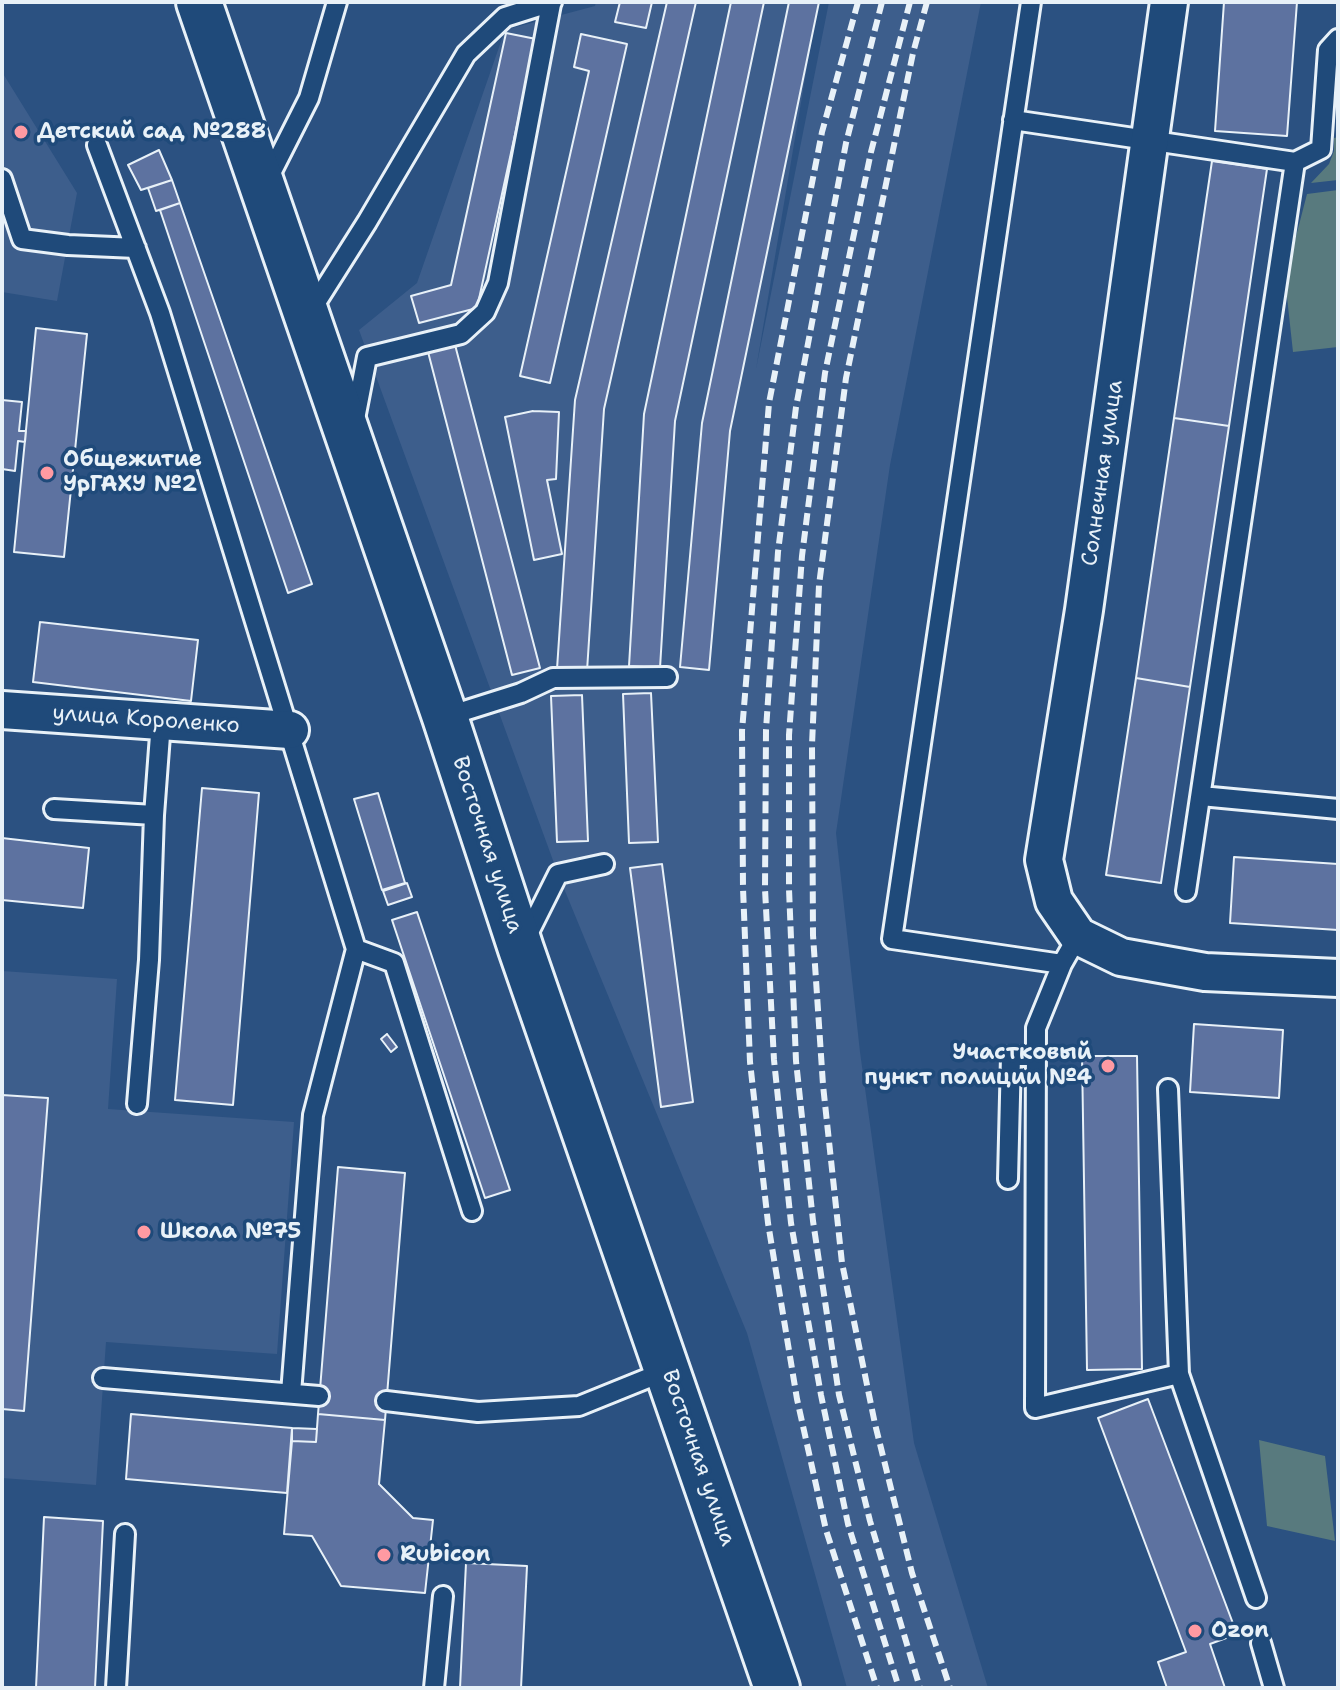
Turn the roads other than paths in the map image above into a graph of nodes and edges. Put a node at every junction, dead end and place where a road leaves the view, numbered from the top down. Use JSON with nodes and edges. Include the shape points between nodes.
{"nodes":[{"id":1,"x":199,"y":2,"type":"edge"},
{"id":2,"x":1031,"y":2,"type":"edge"},
{"id":3,"x":1169,"y":2,"type":"edge"},
{"id":4,"x":339,"y":3,"type":"edge"},
{"id":5,"x":552,"y":3,"type":"edge"},
{"id":6,"x":502,"y":9,"type":"edge"},
{"id":7,"x":1338,"y":39,"type":"edge"},
{"id":8,"x":1013,"y":120,"type":"junction"},
{"id":9,"x":1149,"y":141,"type":"junction"},
{"id":10,"x":97,"y":145,"type":"dead end"},
{"id":11,"x":1295,"y":162,"type":"junction"},
{"id":12,"x":2,"y":179,"type":"edge"},
{"id":13,"x":263,"y":187,"type":"junction"},
{"id":14,"x":136,"y":248,"type":"junction"},
{"id":15,"x":308,"y":317,"type":"junction"},
{"id":16,"x":350,"y":443,"type":"junction"},
{"id":17,"x":667,"y":677,"type":"dead end"},
{"id":18,"x":2,"y":710,"type":"edge"},
{"id":19,"x":445,"y":717,"type":"junction"},
{"id":20,"x":161,"y":722,"type":"junction"},
{"id":21,"x":290,"y":730,"type":"junction"},
{"id":22,"x":1201,"y":796,"type":"junction"},
{"id":23,"x":54,"y":809,"type":"dead end"},
{"id":24,"x":1338,"y":809,"type":"edge"},
{"id":25,"x":154,"y":815,"type":"junction"},
{"id":26,"x":604,"y":864,"type":"dead end"},
{"id":27,"x":1186,"y":891,"type":"dead end"},
{"id":28,"x":356,"y":949,"type":"junction"},
{"id":29,"x":521,"y":949,"type":"junction"},
{"id":30,"x":1070,"y":950,"type":"junction"},
{"id":31,"x":1338,"y":978,"type":"edge"},
{"id":32,"x":1036,"y":1056,"type":"junction"},
{"id":33,"x":1168,"y":1089,"type":"dead end"},
{"id":34,"x":137,"y":1104,"type":"dead end"},
{"id":35,"x":1008,"y":1179,"type":"dead end"},
{"id":36,"x":472,"y":1211,"type":"dead end"},
{"id":37,"x":668,"y":1370,"type":"junction"},
{"id":38,"x":1179,"y":1374,"type":"junction"},
{"id":39,"x":103,"y":1378,"type":"dead end"},
{"id":40,"x":291,"y":1393,"type":"junction"},
{"id":41,"x":319,"y":1396,"type":"dead end"},
{"id":42,"x":386,"y":1401,"type":"dead end"},
{"id":43,"x":125,"y":1534,"type":"dead end"},
{"id":44,"x":443,"y":1596,"type":"dead end"},
{"id":45,"x":1256,"y":1598,"type":"dead end"},
{"id":46,"x":1261,"y":1643,"type":"dead end"},
{"id":47,"x":116,"y":1688,"type":"edge"},
{"id":48,"x":434,"y":1688,"type":"edge"},
{"id":49,"x":777,"y":1688,"type":"edge"},
{"id":50,"x":1274,"y":1688,"type":"edge"}],
"edges":[{"from":1,"to":13,"type":"main road","name":"Восточная улица"},
{"from":2,"to":8,"type":"lane"},
{"from":3,"to":9,"type":"street","name":"Солнечная улица"},
{"from":4,"to":13,"type":"lane","via":[[309,98]]},
{"from":5,"to":6,"type":"lane"},
{"from":5,"to":16,"type":"lane","via":[[498,283],[485,312],[461,334],[367,357]]},
{"from":6,"to":15,"type":"lane","via":[[466,54]]},
{"from":7,"to":11,"type":"lane","via":[[1328,50],[1321,149]]},
{"from":8,"to":9,"type":"lane"},
{"from":8,"to":30,"type":"lane","via":[[892,939]]},
{"from":9,"to":11,"type":"lane"},
{"from":9,"to":30,"type":"street","name":"Солнечная улица","via":[[1044,860]]},
{"from":10,"to":14,"type":"lane"},
{"from":11,"to":22,"type":"lane"},
{"from":12,"to":14,"type":"lane","via":[[22,239]]},
{"from":13,"to":15,"type":"main road","name":"Восточная улица"},
{"from":14,"to":21,"type":"lane"},
{"from":15,"to":16,"type":"main road","name":"Восточная улица"},
{"from":16,"to":19,"type":"main road","name":"Восточная улица"},
{"from":17,"to":19,"type":"lane","via":[[553,678]]},
{"from":18,"to":20,"type":"street","name":"улица Короленко"},
{"from":19,"to":29,"type":"main road","name":"Восточная улица"},
{"from":20,"to":21,"type":"street","name":"улица Короленко"},
{"from":20,"to":25,"type":"lane"},
{"from":21,"to":28,"type":"lane"},
{"from":22,"to":24,"type":"lane"},
{"from":22,"to":27,"type":"lane"},
{"from":23,"to":25,"type":"lane"},
{"from":25,"to":34,"type":"lane"},
{"from":26,"to":29,"type":"lane","via":[[558,874]]},
{"from":28,"to":36,"type":"lane","via":[[394,963]]},
{"from":28,"to":40,"type":"lane","via":[[313,1115]]},
{"from":29,"to":37,"type":"main road","name":"Восточная улица"},
{"from":30,"to":31,"type":"street","via":[[1205,972]]},
{"from":30,"to":32,"type":"lane","via":[[1036,1028]]},
{"from":32,"to":35,"type":"lane","via":[[1011,1056]]},
{"from":32,"to":38,"type":"lane","via":[[1035,1408]]},
{"from":33,"to":38,"type":"lane"},
{"from":37,"to":42,"type":"lane","via":[[579,1406],[478,1412]]},
{"from":37,"to":49,"type":"main road","name":"Восточная улица"},
{"from":38,"to":45,"type":"lane"},
{"from":39,"to":40,"type":"lane"},
{"from":40,"to":41,"type":"lane"},
{"from":43,"to":47,"type":"lane"},
{"from":44,"to":48,"type":"lane"},
{"from":46,"to":50,"type":"lane"}]}
